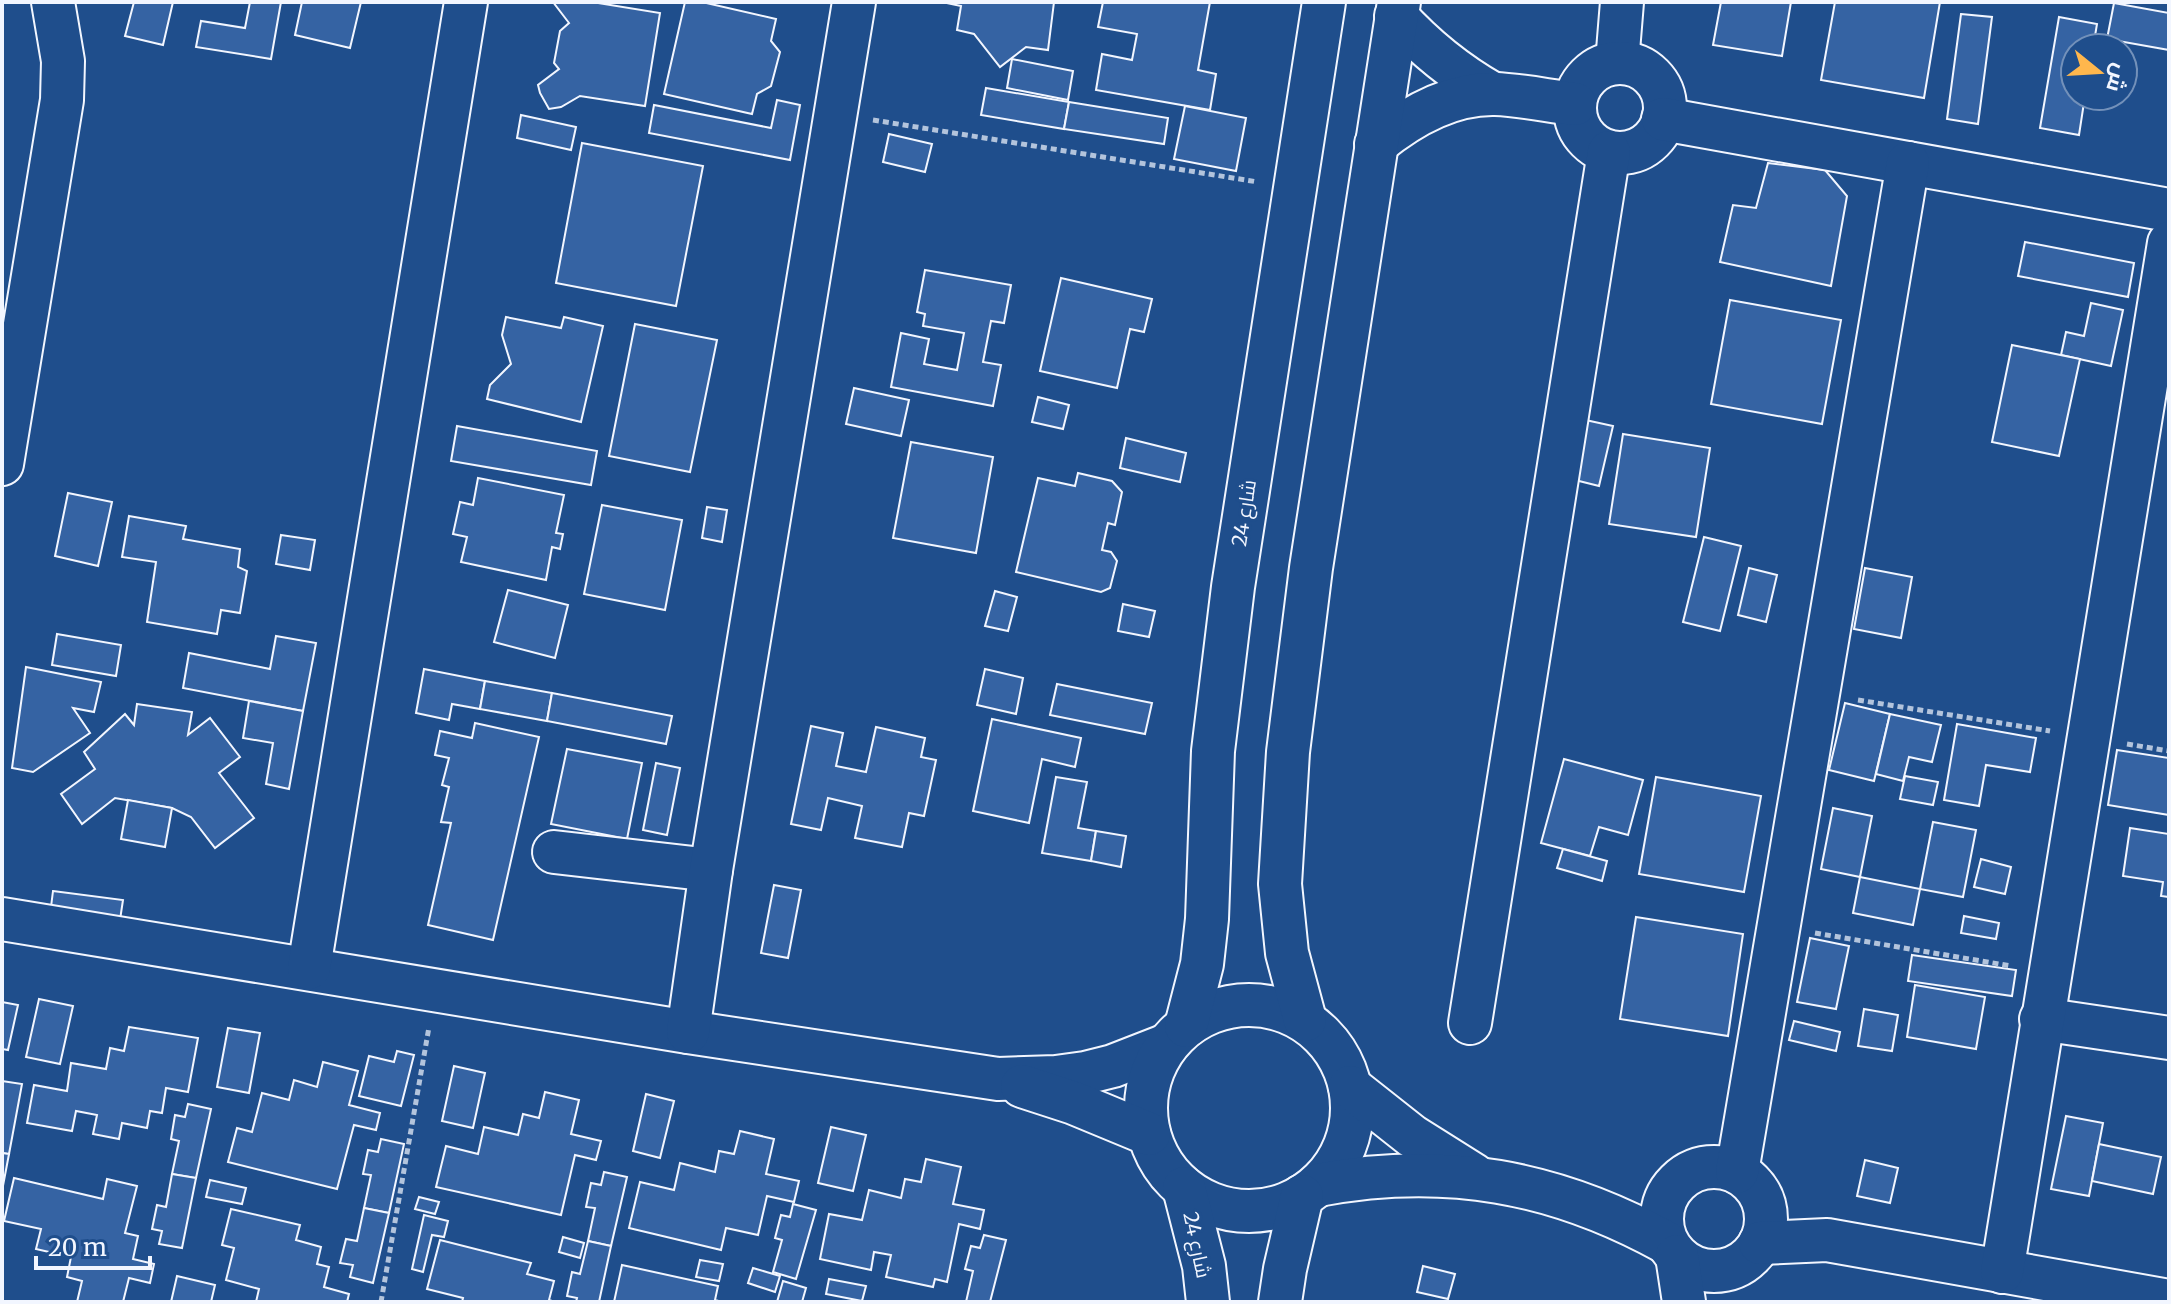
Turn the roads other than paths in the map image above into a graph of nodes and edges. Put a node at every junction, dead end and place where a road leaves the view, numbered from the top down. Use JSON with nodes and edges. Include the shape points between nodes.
{"nodes":[{"id":1,"x":53,"y":2,"type":"edge"},
{"id":2,"x":466,"y":2,"type":"edge"},
{"id":3,"x":854,"y":2,"type":"edge"},
{"id":4,"x":1324,"y":2,"type":"edge"},
{"id":5,"x":1622,"y":2,"type":"edge"},
{"id":6,"x":1398,"y":9,"type":"edge"},
{"id":7,"x":1617,"y":63,"type":"junction"},
{"id":8,"x":1493,"y":94,"type":"junction"},
{"id":9,"x":1575,"y":104,"type":"junction"},
{"id":10,"x":1663,"y":119,"type":"junction"},
{"id":11,"x":1376,"y":144,"type":"junction"},
{"id":12,"x":1609,"y":152,"type":"junction"},
{"id":13,"x":1908,"y":163,"type":"junction"},
{"id":14,"x":2169,"y":210,"type":"edge"},
{"id":15,"x":2169,"y":243,"type":"edge"},
{"id":16,"x":16,"y":283,"type":"edge"},
{"id":17,"x":2,"y":464,"type":"edge"},
{"id":18,"x":554,"y":852,"type":"dead end"},
{"id":19,"x":711,"y":870,"type":"junction"},
{"id":20,"x":2,"y":919,"type":"edge"},
{"id":21,"x":309,"y":968,"type":"junction"},
{"id":22,"x":2041,"y":1019,"type":"junction"},
{"id":23,"x":1305,"y":1020,"type":"junction"},
{"id":24,"x":1470,"y":1023,"type":"dead end"},
{"id":25,"x":688,"y":1032,"type":"junction"},
{"id":26,"x":1177,"y":1036,"type":"junction"},
{"id":27,"x":2169,"y":1038,"type":"edge"},
{"id":28,"x":998,"y":1079,"type":"junction"},
{"id":29,"x":1350,"y":1087,"type":"junction"},
{"id":30,"x":1149,"y":1134,"type":"junction"},
{"id":31,"x":1737,"y":1172,"type":"junction"},
{"id":32,"x":1478,"y":1177,"type":"junction"},
{"id":33,"x":1184,"y":1188,"type":"junction"},
{"id":34,"x":1310,"y":1190,"type":"junction"},
{"id":35,"x":1667,"y":1195,"type":"junction"},
{"id":36,"x":1564,"y":1196,"type":"junction"},
{"id":37,"x":1752,"y":1238,"type":"junction"},
{"id":38,"x":1672,"y":1250,"type":"junction"},
{"id":39,"x":2002,"y":1272,"type":"junction"},
{"id":40,"x":2169,"y":1301,"type":"edge"},
{"id":41,"x":1208,"y":1302,"type":"edge"},
{"id":42,"x":1280,"y":1302,"type":"edge"},
{"id":43,"x":1684,"y":1302,"type":"edge"},
{"id":44,"x":1710,"y":1302,"type":"edge"}],
"edges":[{"from":1,"to":16,"type":"street","via":[[63,61],[62,100]]},
{"from":2,"to":21,"type":"street"},
{"from":3,"to":19,"type":"street"},
{"from":4,"to":26,"type":"street","name":"شارع 24","via":[[1222,669],[1202,964]]},
{"from":5,"to":7,"type":"street"},
{"from":6,"to":8,"type":"street","via":[[1441,60]]},
{"from":6,"to":11,"type":"street"},
{"from":7,"to":9,"type":"street","via":[[1584,81]]},
{"from":7,"to":10,"type":"street","via":[[1650,75],[1663,96]]},
{"from":8,"to":9,"type":"street"},
{"from":8,"to":11,"type":"street","via":[[1442,104]]},
{"from":9,"to":12,"type":"street","via":[[1587,139]]},
{"from":10,"to":12,"type":"street","via":[[1642,147]]},
{"from":10,"to":13,"type":"street"},
{"from":11,"to":23,"type":"street","via":[[1288,752],[1280,884],[1287,953]]},
{"from":12,"to":24,"type":"street"},
{"from":13,"to":14,"type":"street"},
{"from":13,"to":31,"type":"street"},
{"from":15,"to":22,"type":"street"},
{"from":16,"to":17,"type":"street"},
{"from":18,"to":19,"type":"street"},
{"from":19,"to":25,"type":"street"},
{"from":20,"to":21,"type":"street"},
{"from":21,"to":25,"type":"street"},
{"from":22,"to":27,"type":"street"},
{"from":22,"to":39,"type":"street"},
{"from":23,"to":26,"type":"street","via":[[1282,1009],[1233,1005],[1208,1012]]},
{"from":23,"to":29,"type":"street","via":[[1335,1049]]},
{"from":25,"to":28,"type":"street"},
{"from":26,"to":28,"type":"street","via":[[1085,1073]]},
{"from":26,"to":30,"type":"street","via":[[1152,1072],[1146,1103]]},
{"from":28,"to":30,"type":"street"},
{"from":29,"to":32,"type":"street","via":[[1412,1136]]},
{"from":29,"to":34,"type":"street","via":[[1351,1123],[1340,1156]]},
{"from":30,"to":33,"type":"street","via":[[1168,1173]]},
{"from":31,"to":35,"type":"street","via":[[1714,1166],[1692,1171]]},
{"from":31,"to":37,"type":"street","via":[[1759,1191]]},
{"from":32,"to":34,"type":"street","via":[[1358,1177]]},
{"from":32,"to":36,"type":"street"},
{"from":33,"to":34,"type":"street","via":[[1205,1202],[1254,1211],[1279,1206]]},
{"from":33,"to":41,"type":"street","name":"شارع 24"},
{"from":34,"to":42,"type":"street","via":[[1290,1244]]},
{"from":35,"to":36,"type":"street"},
{"from":35,"to":38,"type":"street","via":[[1661,1219]]},
{"from":36,"to":38,"type":"street","via":[[1625,1220]]},
{"from":37,"to":38,"type":"street","via":[[1709,1271],[1687,1264]]},
{"from":37,"to":39,"type":"street","via":[[1827,1240]]},
{"from":37,"to":44,"type":"street"},
{"from":38,"to":43,"type":"street"},
{"from":39,"to":40,"type":"street"}]}
